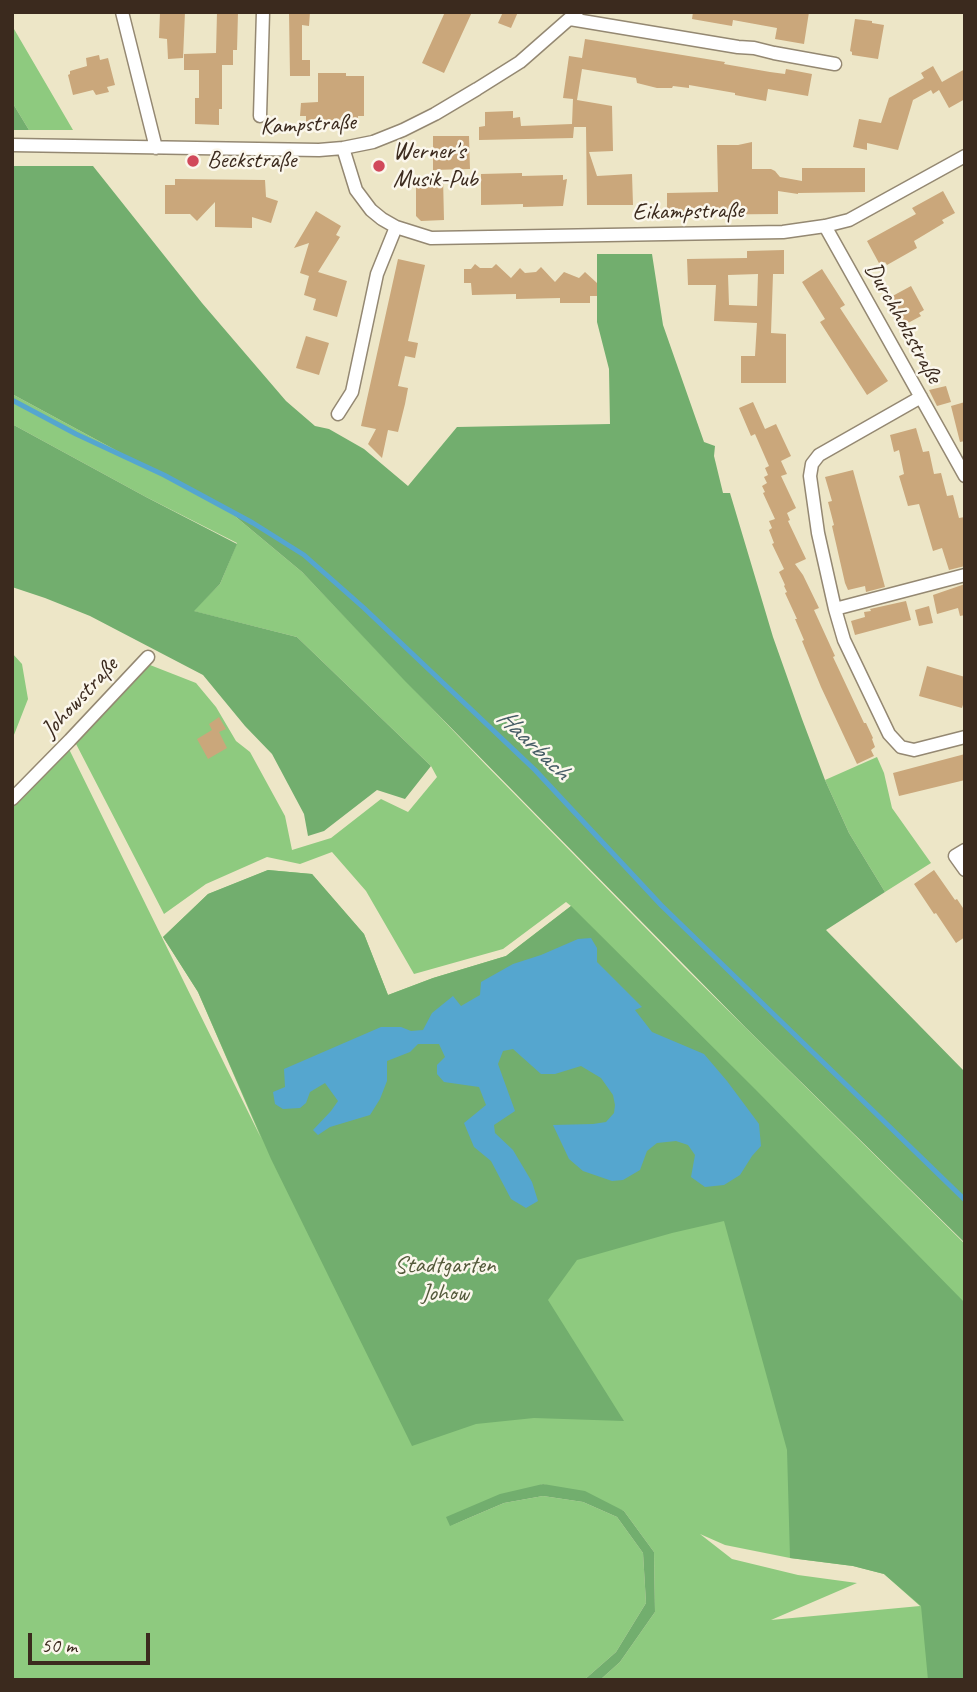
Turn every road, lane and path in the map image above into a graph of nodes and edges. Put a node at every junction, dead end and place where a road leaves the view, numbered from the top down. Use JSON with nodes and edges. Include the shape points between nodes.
{"nodes":[{"id":1,"x":122,"y":12,"type":"edge"},
{"id":2,"x":263,"y":12,"type":"edge"},
{"id":3,"x":573,"y":16,"type":"edge"},
{"id":4,"x":835,"y":64,"type":"dead end"},
{"id":5,"x":260,"y":116,"type":"dead end"},
{"id":6,"x":12,"y":145,"type":"edge"},
{"id":7,"x":156,"y":148,"type":"junction"},
{"id":8,"x":343,"y":148,"type":"junction"},
{"id":9,"x":965,"y":156,"type":"edge"},
{"id":10,"x":825,"y":226,"type":"junction"},
{"id":11,"x":396,"y":227,"type":"junction"},
{"id":12,"x":921,"y":397,"type":"junction"},
{"id":13,"x":338,"y":414,"type":"dead end"},
{"id":14,"x":959,"y":454,"type":"edge"},
{"id":15,"x":965,"y":476,"type":"edge"},
{"id":16,"x":965,"y":575,"type":"edge"},
{"id":17,"x":835,"y":608,"type":"junction"},
{"id":18,"x":148,"y":657,"type":"dead end"},
{"id":19,"x":965,"y":737,"type":"edge"},
{"id":20,"x":12,"y":799,"type":"edge"},
{"id":21,"x":965,"y":850,"type":"edge"},
{"id":22,"x":965,"y":870,"type":"edge"}],
"edges":[{"from":1,"to":7,"type":"street"},
{"from":2,"to":5,"type":"street"},
{"from":3,"to":4,"type":"street","name":"Kampstraße"},
{"from":3,"to":8,"type":"street","name":"Kampstraße","via":[[520,62],[435,114],[373,142]]},
{"from":6,"to":7,"type":"street","name":"Kampstraße"},
{"from":7,"to":8,"type":"street","name":"Kampstraße"},
{"from":8,"to":11,"type":"street","name":"Eikampstraße","via":[[356,190],[371,210]]},
{"from":9,"to":10,"type":"street","name":"Eikampstraße","via":[[849,220]]},
{"from":10,"to":11,"type":"street","name":"Eikampstraße","via":[[783,232],[431,238]]},
{"from":10,"to":12,"type":"street","name":"Durchholzstraße"},
{"from":11,"to":13,"type":"street","via":[[377,274],[352,392]]},
{"from":12,"to":14,"type":"street","name":"Durchholzstraße"},
{"from":12,"to":17,"type":"street","via":[[818,455],[812,464],[818,533]]},
{"from":14,"to":15,"type":"street","name":"Durchholzstraße"},
{"from":16,"to":17,"type":"street"},
{"from":17,"to":19,"type":"street","via":[[844,640],[889,734],[901,747],[914,750]]},
{"from":18,"to":20,"type":"street","name":"Johowstraße"},
{"from":21,"to":22,"type":"street","via":[[955,856]]}]}
